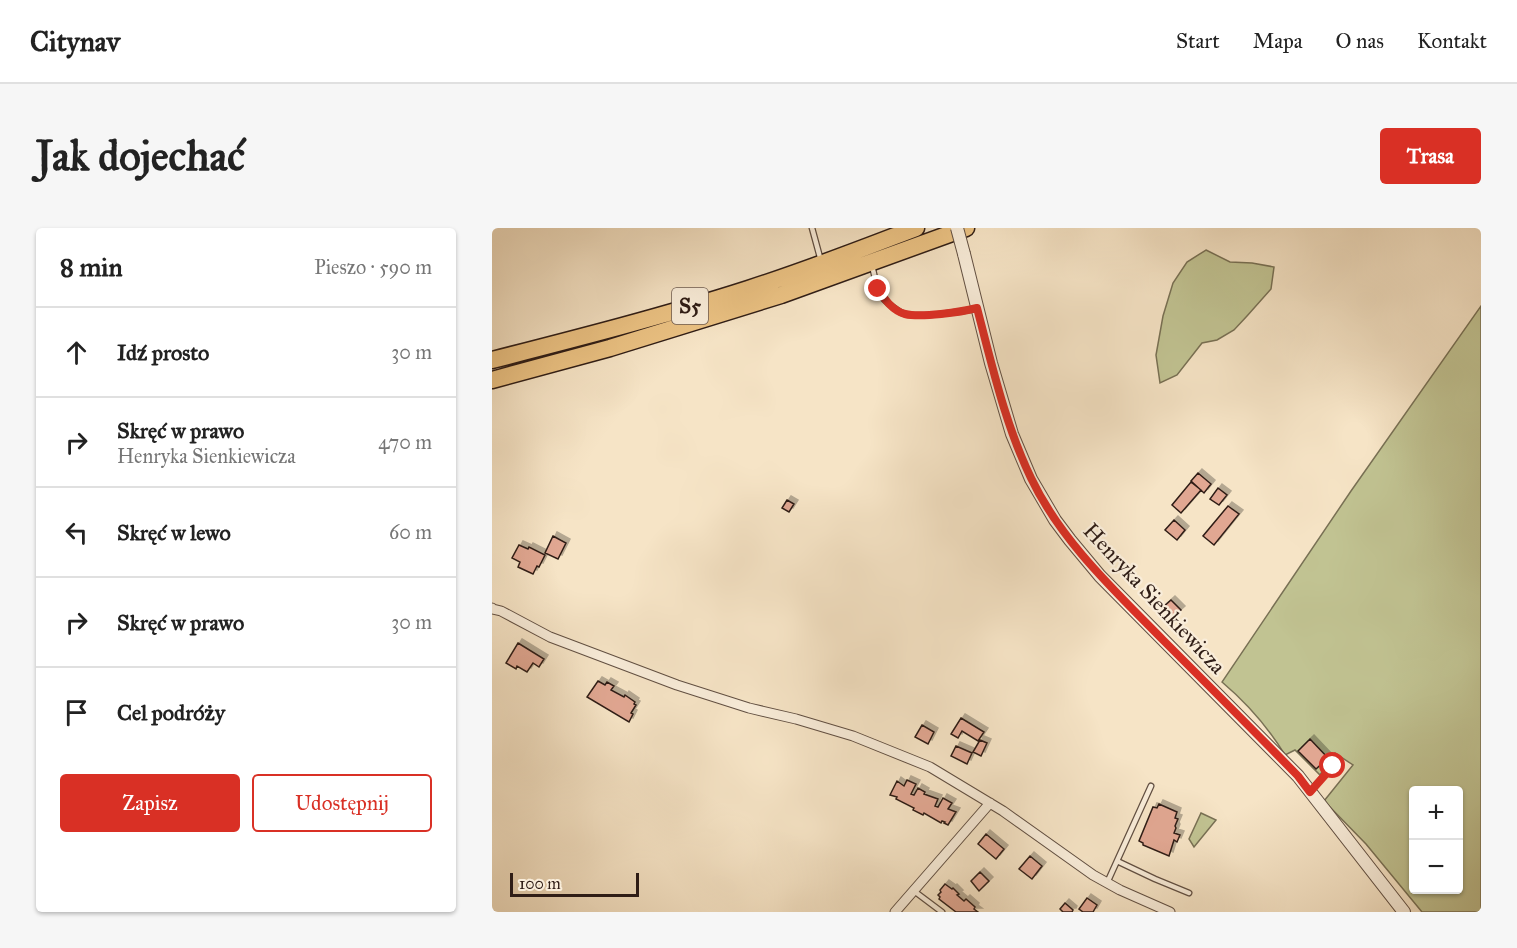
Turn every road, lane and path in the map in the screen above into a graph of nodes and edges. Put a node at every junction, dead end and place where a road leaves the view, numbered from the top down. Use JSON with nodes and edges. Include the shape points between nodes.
{"nodes":[{"id":1,"x":812,"y":228,"type":"edge"},
{"id":2,"x":916,"y":228,"type":"edge"},
{"id":3,"x":957,"y":228,"type":"edge"},
{"id":4,"x":966,"y":228,"type":"edge"},
{"id":5,"x":822,"y":263,"type":"junction"},
{"id":6,"x":871,"y":263,"type":"junction"},
{"id":7,"x":977,"y":308,"type":"junction"},
{"id":8,"x":492,"y":360,"type":"edge"},
{"id":9,"x":492,"y":380,"type":"edge"},
{"id":10,"x":492,"y":609,"type":"edge"},
{"id":11,"x":1333,"y":766,"type":"dead end"},
{"id":12,"x":1151,"y":786,"type":"dead end"},
{"id":13,"x":1310,"y":792,"type":"junction"},
{"id":14,"x":990,"y":803,"type":"junction"},
{"id":15,"x":1117,"y":861,"type":"junction"},
{"id":16,"x":1107,"y":883,"type":"junction"},
{"id":17,"x":914,"y":891,"type":"junction"},
{"id":18,"x":1189,"y":893,"type":"dead end"},
{"id":19,"x":895,"y":912,"type":"edge"},
{"id":20,"x":942,"y":912,"type":"edge"},
{"id":21,"x":1170,"y":912,"type":"edge"},
{"id":22,"x":1404,"y":912,"type":"edge"}],
"edges":[{"from":1,"to":5,"type":"lane"},
{"from":2,"to":5,"type":"highway","number":"S5"},
{"from":3,"to":7,"type":"street","name":"Henryka Sienkiewicza","bridge":true},
{"from":4,"to":6,"type":"highway","number":"S5"},
{"from":5,"to":8,"type":"highway","number":"S5","via":[[629,325]]},
{"from":6,"to":7,"type":"lane","via":[[884,300],[899,312],[938,314]]},
{"from":6,"to":9,"type":"highway","number":"S5","via":[[610,348]]},
{"from":7,"to":13,"type":"street","name":"Henryka Sienkiewicza","via":[[1012,434],[1031,479],[1055,520],[1107,583]]},
{"from":10,"to":14,"type":"street","via":[[550,637],[696,692],[853,735],[930,767]]},
{"from":11,"to":13,"type":"lane"},
{"from":12,"to":15,"type":"lane"},
{"from":13,"to":22,"type":"street","name":"Henryka Sienkiewicza"},
{"from":14,"to":16,"type":"street"},
{"from":14,"to":17,"type":"street"},
{"from":15,"to":16,"type":"lane"},
{"from":15,"to":18,"type":"lane"},
{"from":16,"to":21,"type":"street"},
{"from":17,"to":19,"type":"street"},
{"from":17,"to":20,"type":"lane"}]}
